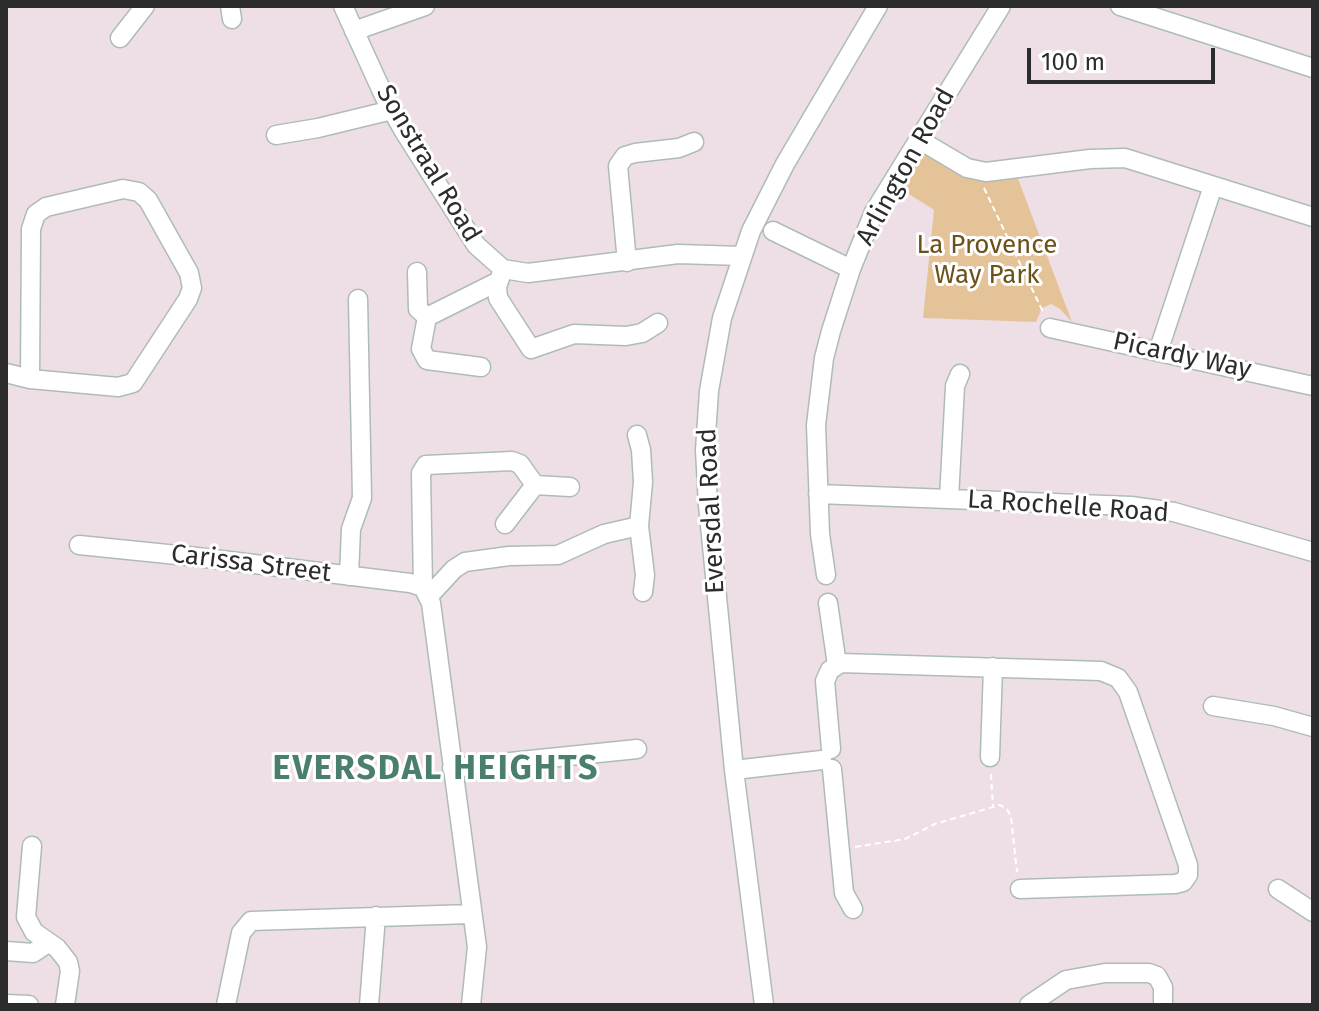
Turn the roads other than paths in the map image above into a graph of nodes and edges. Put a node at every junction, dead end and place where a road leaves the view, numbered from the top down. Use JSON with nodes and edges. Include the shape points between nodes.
{"nodes":[{"id":1,"x":145,"y":6,"type":"edge"},
{"id":2,"x":343,"y":6,"type":"edge"},
{"id":3,"x":425,"y":6,"type":"edge"},
{"id":4,"x":878,"y":6,"type":"edge"},
{"id":5,"x":1001,"y":6,"type":"edge"},
{"id":6,"x":1120,"y":6,"type":"edge"},
{"id":7,"x":354,"y":31,"type":"junction"},
{"id":8,"x":120,"y":38,"type":"dead end"},
{"id":9,"x":1313,"y":68,"type":"edge"},
{"id":10,"x":392,"y":110,"type":"junction"},
{"id":11,"x":276,"y":135,"type":"dead end"},
{"id":12,"x":918,"y":139,"type":"junction"},
{"id":13,"x":694,"y":142,"type":"dead end"},
{"id":14,"x":1213,"y":186,"type":"junction"},
{"id":15,"x":1313,"y":217,"type":"edge"},
{"id":16,"x":773,"y":231,"type":"dead end"},
{"id":17,"x":742,"y":256,"type":"junction"},
{"id":18,"x":627,"y":262,"type":"junction"},
{"id":19,"x":851,"y":269,"type":"junction"},
{"id":20,"x":417,"y":272,"type":"dead end"},
{"id":21,"x":501,"y":275,"type":"junction"},
{"id":22,"x":358,"y":299,"type":"dead end"},
{"id":23,"x":427,"y":317,"type":"junction"},
{"id":24,"x":658,"y":323,"type":"dead end"},
{"id":25,"x":1050,"y":328,"type":"road end"},
{"id":26,"x":1158,"y":352,"type":"junction"},
{"id":27,"x":481,"y":367,"type":"dead end"},
{"id":28,"x":6,"y":373,"type":"edge"},
{"id":29,"x":960,"y":374,"type":"dead end"},
{"id":30,"x":30,"y":379,"type":"junction"},
{"id":31,"x":1313,"y":386,"type":"edge"},
{"id":32,"x":637,"y":435,"type":"dead end"},
{"id":33,"x":535,"y":485,"type":"junction"},
{"id":34,"x":570,"y":487,"type":"dead end"},
{"id":35,"x":818,"y":494,"type":"junction"},
{"id":36,"x":949,"y":499,"type":"junction"},
{"id":37,"x":505,"y":524,"type":"dead end"},
{"id":38,"x":639,"y":526,"type":"junction"},
{"id":39,"x":79,"y":545,"type":"dead end"},
{"id":40,"x":1313,"y":552,"type":"edge"},
{"id":41,"x":826,"y":575,"type":"dead end"},
{"id":42,"x":349,"y":576,"type":"junction"},
{"id":43,"x":426,"y":592,"type":"junction"},
{"id":44,"x":643,"y":592,"type":"dead end"},
{"id":45,"x":828,"y":603,"type":"dead end"},
{"id":46,"x":837,"y":665,"type":"junction"},
{"id":47,"x":993,"y":667,"type":"junction"},
{"id":48,"x":1213,"y":706,"type":"dead end"},
{"id":49,"x":1313,"y":727,"type":"edge"},
{"id":50,"x":637,"y":749,"type":"dead end"},
{"id":51,"x":990,"y":757,"type":"road end"},
{"id":52,"x":828,"y":759,"type":"junction"},
{"id":53,"x":452,"y":768,"type":"junction"},
{"id":54,"x":734,"y":770,"type":"junction"},
{"id":55,"x":32,"y":846,"type":"dead end"},
{"id":56,"x":1020,"y":889,"type":"road end"},
{"id":57,"x":1278,"y":889,"type":"dead end"},
{"id":58,"x":853,"y":909,"type":"dead end"},
{"id":59,"x":1313,"y":912,"type":"edge"},
{"id":60,"x":471,"y":914,"type":"junction"},
{"id":61,"x":376,"y":916,"type":"junction"},
{"id":62,"x":48,"y":943,"type":"junction"},
{"id":63,"x":6,"y":951,"type":"edge"},
{"id":64,"x":19,"y":984,"type":"dead end"},
{"id":65,"x":6,"y":1004,"type":"edge"},
{"id":66,"x":17,"y":1004,"type":"edge"},
{"id":67,"x":29,"y":1005,"type":"edge"},
{"id":68,"x":65,"y":1005,"type":"edge"},
{"id":69,"x":226,"y":1005,"type":"edge"},
{"id":70,"x":369,"y":1005,"type":"edge"},
{"id":71,"x":471,"y":1005,"type":"edge"},
{"id":72,"x":764,"y":1005,"type":"edge"},
{"id":73,"x":1029,"y":1005,"type":"edge"},
{"id":74,"x":1163,"y":1005,"type":"edge"}],
"edges":[{"from":1,"to":8,"type":"street"},
{"from":2,"to":7,"type":"street","name":"Sonstraal Road"},
{"from":3,"to":7,"type":"street"},
{"from":4,"to":17,"type":"street","name":"Eversdal Road","via":[[764,202]]},
{"from":5,"to":12,"type":"street","name":"Arlington Road"},
{"from":6,"to":9,"type":"street"},
{"from":7,"to":10,"type":"street","name":"Sonstraal Road"},
{"from":10,"to":11,"type":"street"},
{"from":10,"to":21,"type":"street","name":"Sonstraal Road","via":[[476,245]]},
{"from":12,"to":14,"type":"street","via":[[976,171],[1117,157]]},
{"from":12,"to":19,"type":"street","name":"Arlington Road","via":[[874,212]]},
{"from":13,"to":18,"type":"street","via":[[625,156],[618,166]]},
{"from":14,"to":15,"type":"street"},
{"from":14,"to":26,"type":"street"},
{"from":16,"to":19,"type":"street"},
{"from":17,"to":18,"type":"street","via":[[685,254]]},
{"from":17,"to":54,"type":"street","name":"Eversdal Road","via":[[716,345],[705,450]]},
{"from":18,"to":21,"type":"street"},
{"from":19,"to":35,"type":"street","name":"Arlington Road","via":[[828,345],[817,406]]},
{"from":20,"to":23,"type":"street","via":[[417,305]]},
{"from":21,"to":23,"type":"street"},
{"from":21,"to":24,"type":"street","via":[[498,298],[531,349],[574,334],[642,333]]},
{"from":22,"to":42,"type":"street","via":[[362,498],[351,529]]},
{"from":23,"to":27,"type":"street","via":[[421,349],[427,360]]},
{"from":25,"to":26,"type":"street","name":"Picardy Way"},
{"from":26,"to":31,"type":"street","name":"Picardy Way"},
{"from":28,"to":30,"type":"street"},
{"from":29,"to":36,"type":"street"},
{"from":30,"to":30,"type":"street","via":[[118,387],[133,383],[188,299],[189,273],[139,192],[123,189],[36,214],[31,229]]},
{"from":32,"to":38,"type":"street","via":[[643,482]]},
{"from":33,"to":34,"type":"street"},
{"from":33,"to":37,"type":"street"},
{"from":33,"to":43,"type":"street","via":[[523,466],[512,461],[426,465],[421,473]]},
{"from":35,"to":36,"type":"street","name":"La Rochelle Road"},
{"from":35,"to":41,"type":"street","name":"Arlington Road"},
{"from":36,"to":40,"type":"street","name":"La Rochelle Road","via":[[1174,512]]},
{"from":38,"to":43,"type":"street","via":[[604,534],[558,555],[465,562]]},
{"from":38,"to":44,"type":"street"},
{"from":39,"to":42,"type":"street","name":"Carissa Street"},
{"from":42,"to":43,"type":"street","name":"Carissa Street"},
{"from":43,"to":53,"type":"street"},
{"from":45,"to":46,"type":"street"},
{"from":46,"to":47,"type":"street","via":[[847,661]]},
{"from":46,"to":52,"type":"street","via":[[825,686]]},
{"from":47,"to":51,"type":"street"},
{"from":47,"to":56,"type":"street","via":[[1101,671],[1118,678],[1128,692],[1189,870],[1186,879],[1175,884]]},
{"from":48,"to":49,"type":"street"},
{"from":50,"to":53,"type":"street"},
{"from":52,"to":54,"type":"street"},
{"from":52,"to":58,"type":"street","via":[[844,893]]},
{"from":53,"to":60,"type":"street"},
{"from":54,"to":72,"type":"street","name":"Eversdal Road"},
{"from":55,"to":62,"type":"street","via":[[26,917]]},
{"from":57,"to":59,"type":"street"},
{"from":60,"to":61,"type":"street"},
{"from":60,"to":71,"type":"street","via":[[477,947]]},
{"from":61,"to":69,"type":"street","via":[[251,921],[241,933]]},
{"from":61,"to":70,"type":"street"},
{"from":62,"to":63,"type":"street","via":[[37,953]]},
{"from":62,"to":68,"type":"street","via":[[68,962]]},
{"from":64,"to":66,"type":"street"},
{"from":65,"to":66,"type":"street"},
{"from":66,"to":67,"type":"street"},
{"from":73,"to":74,"type":"street","via":[[1066,980],[1105,973],[1153,974],[1163,987]]}]}
